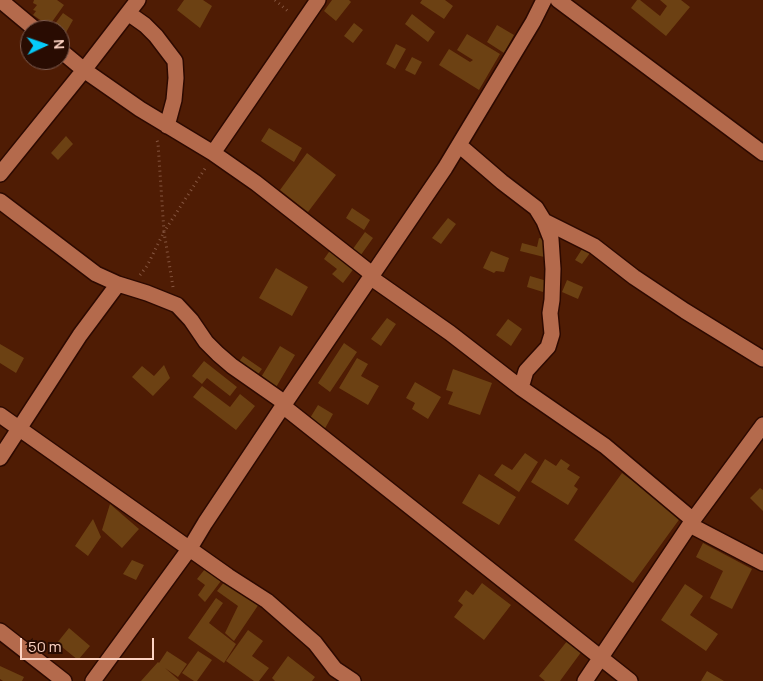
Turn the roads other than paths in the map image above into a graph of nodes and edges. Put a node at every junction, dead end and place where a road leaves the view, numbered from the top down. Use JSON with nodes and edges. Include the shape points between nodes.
{"nodes":[{"id":1,"x":0,"y":0,"type":"edge"},
{"id":2,"x":138,"y":0,"type":"edge"},
{"id":3,"x":318,"y":0,"type":"edge"},
{"id":4,"x":544,"y":0,"type":"edge"},
{"id":5,"x":558,"y":0,"type":"edge"},
{"id":6,"x":128,"y":14,"type":"junction"},
{"id":7,"x":24,"y":20,"type":"edge"},
{"id":8,"x":70,"y":58,"type":"edge"},
{"id":9,"x":84,"y":70,"type":"junction"},
{"id":10,"x":161,"y":130,"type":"junction"},
{"id":11,"x":459,"y":145,"type":"junction"},
{"id":12,"x":213,"y":153,"type":"junction"},
{"id":13,"x":763,"y":153,"type":"edge"},
{"id":14,"x":0,"y":174,"type":"edge"},
{"id":15,"x":0,"y":201,"type":"edge"},
{"id":16,"x":544,"y":221,"type":"junction"},
{"id":17,"x":371,"y":275,"type":"junction"},
{"id":18,"x":118,"y":284,"type":"junction"},
{"id":19,"x":763,"y":359,"type":"edge"},
{"id":20,"x":521,"y":388,"type":"junction"},
{"id":21,"x":284,"y":405,"type":"junction"},
{"id":22,"x":0,"y":416,"type":"edge"},
{"id":23,"x":763,"y":426,"type":"edge"},
{"id":24,"x":20,"y":429,"type":"junction"},
{"id":25,"x":0,"y":458,"type":"edge"},
{"id":26,"x":692,"y":522,"type":"junction"},
{"id":27,"x":190,"y":548,"type":"junction"},
{"id":28,"x":763,"y":563,"type":"edge"},
{"id":29,"x":0,"y":631,"type":"edge"},
{"id":30,"x":601,"y":659,"type":"junction"},
{"id":31,"x":64,"y":681,"type":"edge"},
{"id":32,"x":93,"y":681,"type":"edge"},
{"id":33,"x":353,"y":681,"type":"edge"},
{"id":34,"x":585,"y":681,"type":"edge"},
{"id":35,"x":630,"y":681,"type":"edge"}],
"edges":[{"from":1,"to":7,"type":"street"},
{"from":2,"to":6,"type":"street"},
{"from":3,"to":12,"type":"street"},
{"from":4,"to":11,"type":"street"},
{"from":5,"to":13,"type":"street"},
{"from":6,"to":9,"type":"street"},
{"from":6,"to":10,"type":"street","via":[[145,25],[175,61],[174,100]]},
{"from":8,"to":9,"type":"street"},
{"from":9,"to":10,"type":"street"},
{"from":9,"to":14,"type":"street"},
{"from":10,"to":12,"type":"street"},
{"from":11,"to":16,"type":"street","via":[[536,208]]},
{"from":11,"to":17,"type":"street"},
{"from":12,"to":17,"type":"street","via":[[256,183]]},
{"from":15,"to":18,"type":"street","via":[[96,274]]},
{"from":16,"to":19,"type":"street","via":[[594,246],[685,311]]},
{"from":16,"to":20,"type":"street","via":[[552,249],[552,334],[548,347],[526,371]]},
{"from":17,"to":20,"type":"street"},
{"from":17,"to":21,"type":"street"},
{"from":18,"to":21,"type":"street","via":[[176,305],[218,354]]},
{"from":18,"to":24,"type":"street","via":[[80,335]]},
{"from":20,"to":26,"type":"street","via":[[605,446]]},
{"from":21,"to":27,"type":"street"},
{"from":21,"to":30,"type":"street"},
{"from":22,"to":24,"type":"street"},
{"from":23,"to":26,"type":"street"},
{"from":24,"to":25,"type":"street"},
{"from":24,"to":27,"type":"street"},
{"from":26,"to":28,"type":"street"},
{"from":26,"to":30,"type":"street"},
{"from":27,"to":32,"type":"street"},
{"from":27,"to":33,"type":"street","via":[[268,601],[315,643],[335,670]]},
{"from":29,"to":31,"type":"street"},
{"from":30,"to":34,"type":"street"},
{"from":30,"to":35,"type":"street"}]}
